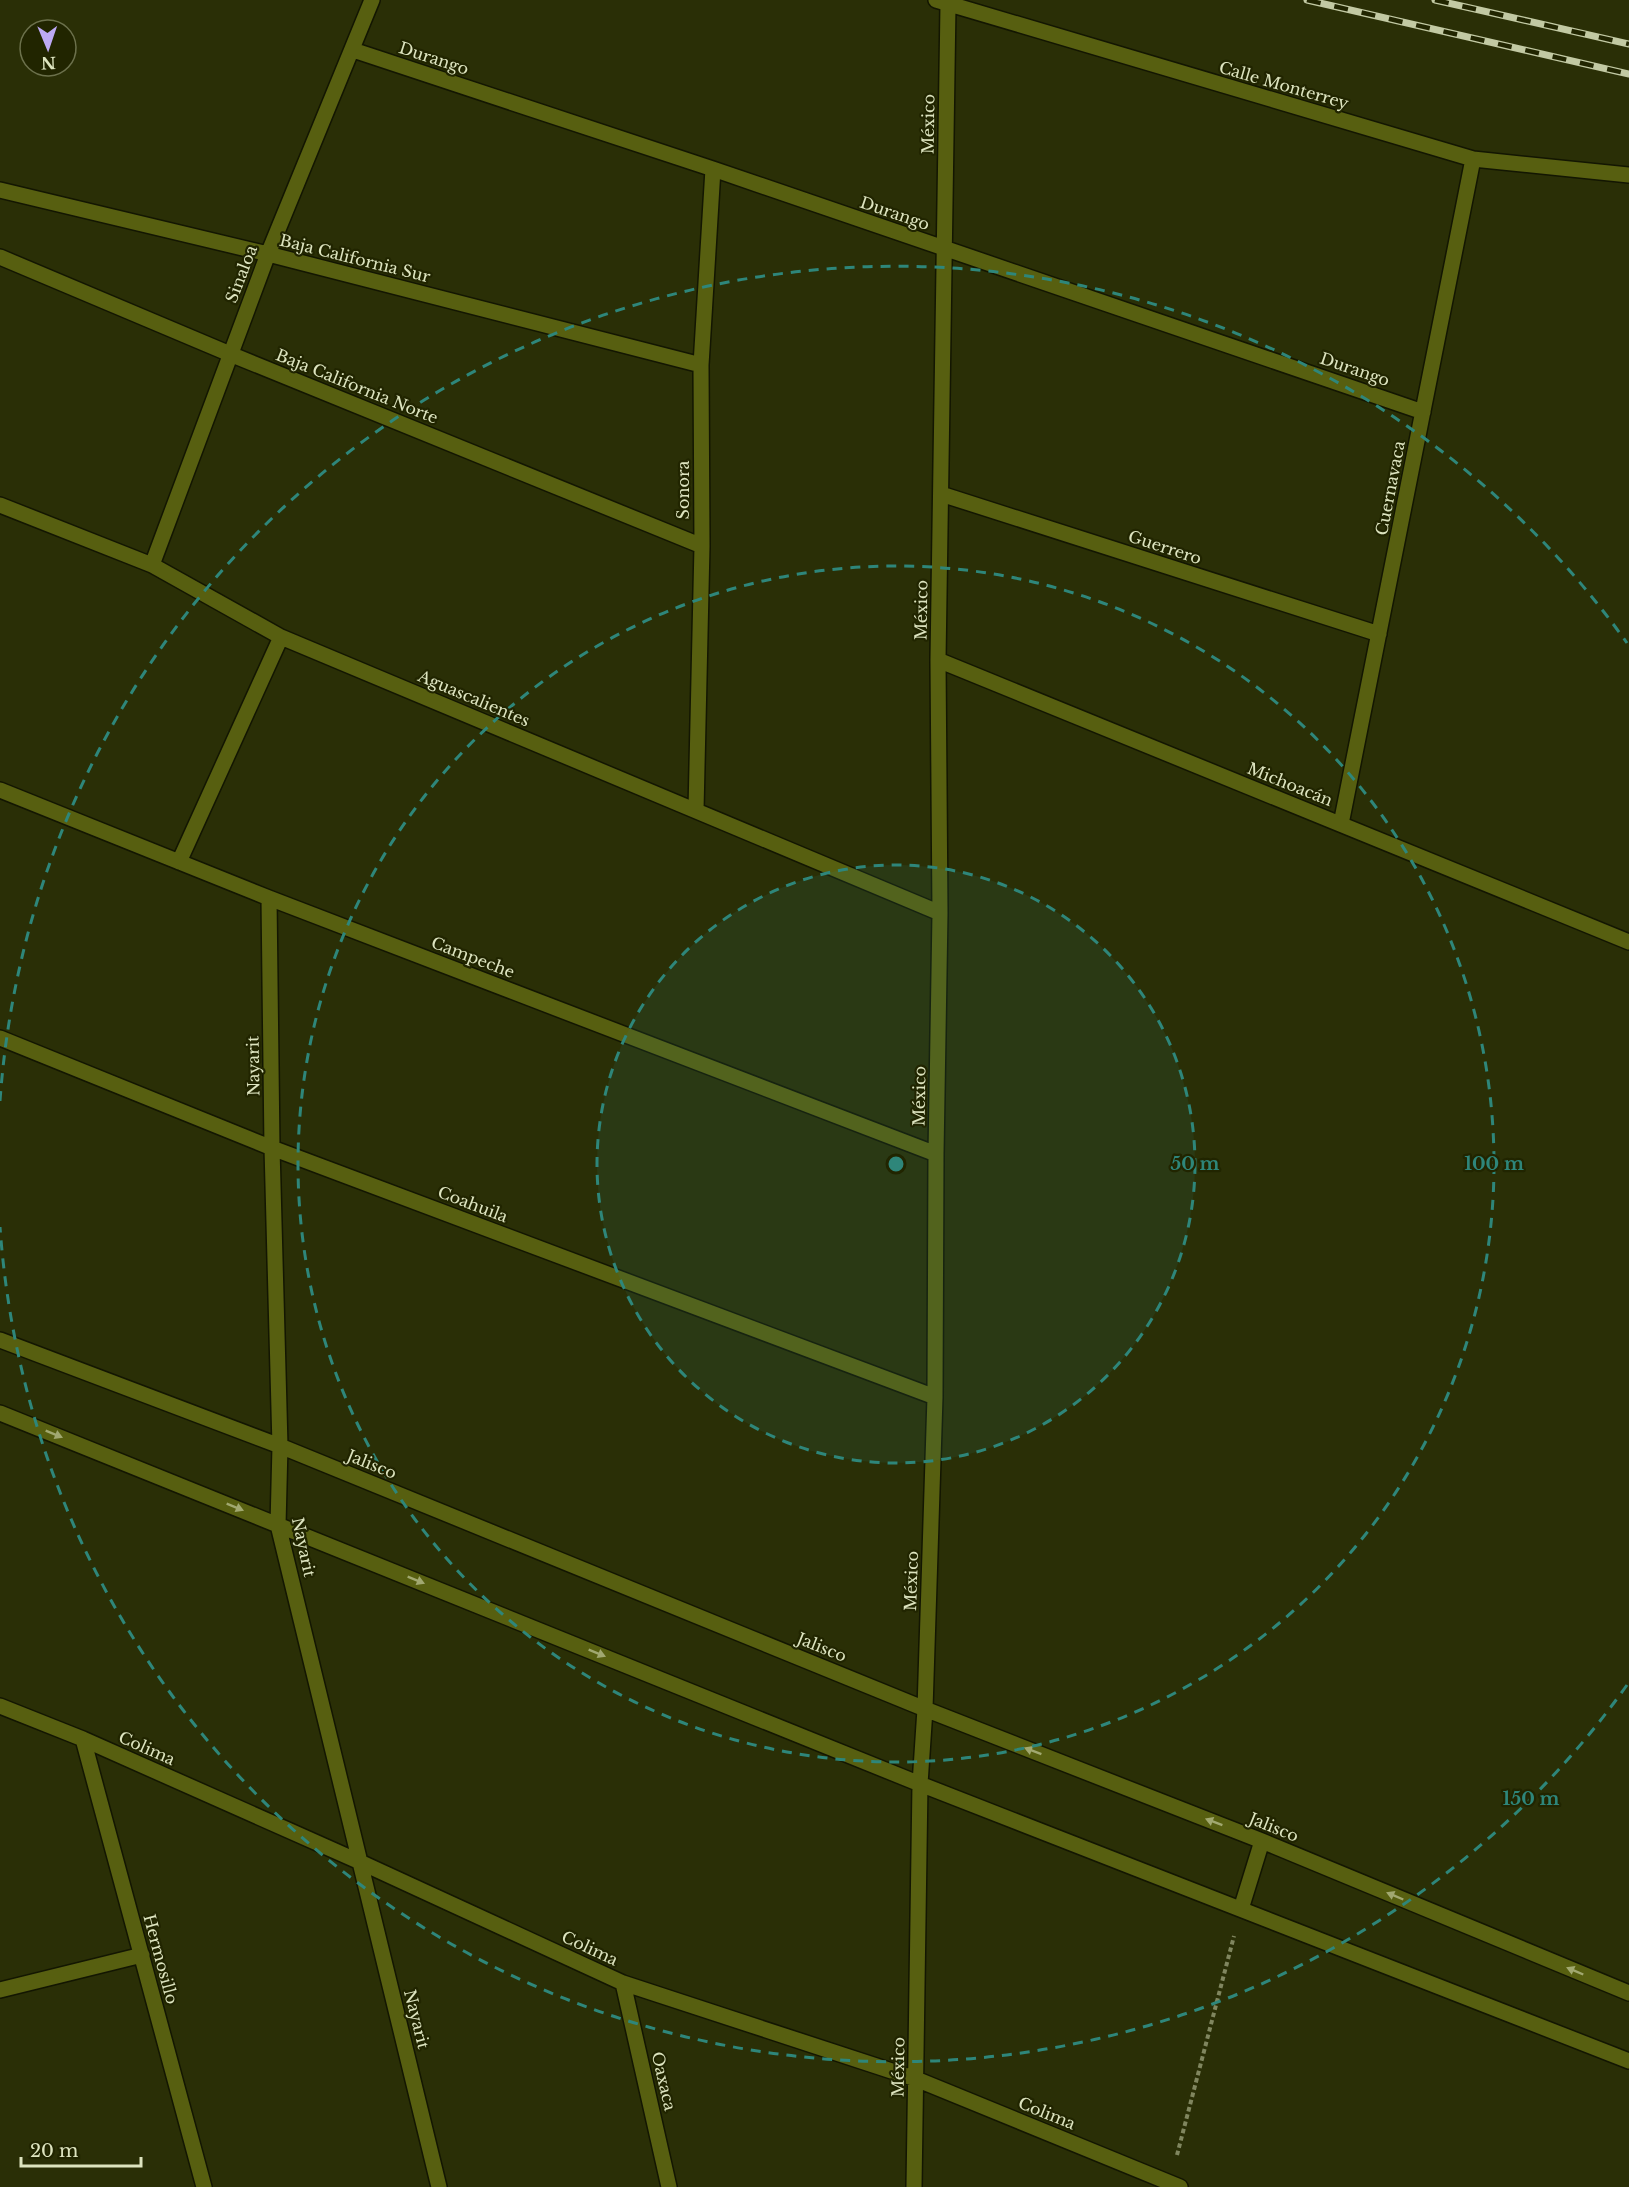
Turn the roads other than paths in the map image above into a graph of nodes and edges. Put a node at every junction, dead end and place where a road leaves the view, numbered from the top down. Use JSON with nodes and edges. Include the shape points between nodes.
{"nodes":[{"id":1,"x":372,"y":0,"type":"edge"},
{"id":2,"x":942,"y":2,"type":"edge"},
{"id":3,"x":353,"y":50,"type":"junction"},
{"id":4,"x":1473,"y":159,"type":"junction"},
{"id":5,"x":713,"y":170,"type":"junction"},
{"id":6,"x":1629,"y":175,"type":"edge"},
{"id":7,"x":0,"y":190,"type":"edge"},
{"id":8,"x":944,"y":249,"type":"junction"},
{"id":9,"x":268,"y":254,"type":"junction"},
{"id":10,"x":0,"y":257,"type":"edge"},
{"id":11,"x":230,"y":354,"type":"junction"},
{"id":12,"x":701,"y":365,"type":"junction"},
{"id":13,"x":1423,"y":412,"type":"junction"},
{"id":14,"x":941,"y":494,"type":"junction"},
{"id":15,"x":0,"y":504,"type":"edge"},
{"id":16,"x":702,"y":546,"type":"junction"},
{"id":17,"x":152,"y":565,"type":"junction"},
{"id":18,"x":1379,"y":634,"type":"junction"},
{"id":19,"x":281,"y":637,"type":"junction"},
{"id":20,"x":938,"y":660,"type":"junction"},
{"id":21,"x":0,"y":790,"type":"edge"},
{"id":22,"x":696,"y":810,"type":"junction"},
{"id":23,"x":1341,"y":824,"type":"junction"},
{"id":24,"x":179,"y":862,"type":"junction"},
{"id":25,"x":268,"y":898,"type":"junction"},
{"id":26,"x":940,"y":913,"type":"junction"},
{"id":27,"x":1629,"y":942,"type":"edge"},
{"id":28,"x":0,"y":1038,"type":"edge"},
{"id":29,"x":272,"y":1148,"type":"junction"},
{"id":30,"x":936,"y":1154,"type":"junction"},
{"id":31,"x":0,"y":1340,"type":"edge"},
{"id":32,"x":935,"y":1398,"type":"junction"},
{"id":33,"x":0,"y":1413,"type":"edge"},
{"id":34,"x":280,"y":1446,"type":"junction"},
{"id":35,"x":278,"y":1524,"type":"junction"},
{"id":36,"x":0,"y":1706,"type":"edge"},
{"id":37,"x":925,"y":1709,"type":"junction"},
{"id":38,"x":83,"y":1740,"type":"junction"},
{"id":39,"x":920,"y":1784,"type":"junction"},
{"id":40,"x":1262,"y":1841,"type":"junction"},
{"id":41,"x":360,"y":1862,"type":"junction"},
{"id":42,"x":1241,"y":1909,"type":"junction"},
{"id":43,"x":142,"y":1955,"type":"junction"},
{"id":44,"x":623,"y":1983,"type":"junction"},
{"id":45,"x":0,"y":1990,"type":"edge"},
{"id":46,"x":1629,"y":1993,"type":"edge"},
{"id":47,"x":1629,"y":2061,"type":"edge"},
{"id":48,"x":916,"y":2079,"type":"junction"},
{"id":49,"x":1173,"y":2185,"type":"edge"},
{"id":50,"x":204,"y":2187,"type":"edge"},
{"id":51,"x":439,"y":2187,"type":"edge"},
{"id":52,"x":669,"y":2187,"type":"edge"},
{"id":53,"x":914,"y":2187,"type":"edge"}],
"edges":[{"from":1,"to":3,"type":"street","name":"Sinaloa"},
{"from":2,"to":4,"type":"street","name":"Calle Monterrey"},
{"from":2,"to":8,"type":"street","name":"México"},
{"from":3,"to":5,"type":"street","name":"Durango"},
{"from":3,"to":9,"type":"street","name":"Sinaloa"},
{"from":4,"to":6,"type":"street","name":"Calle Monterrey"},
{"from":4,"to":13,"type":"street","name":"Cuernavaca"},
{"from":5,"to":8,"type":"street","name":"Durango"},
{"from":5,"to":12,"type":"street","name":"Sonora"},
{"from":7,"to":9,"type":"street","name":"Baja California Sur"},
{"from":8,"to":13,"type":"street","name":"Durango"},
{"from":8,"to":14,"type":"street","name":"México"},
{"from":9,"to":11,"type":"street","name":"Sinaloa"},
{"from":9,"to":12,"type":"street","name":"Baja California Sur"},
{"from":10,"to":11,"type":"street","name":"Baja California Norte"},
{"from":11,"to":16,"type":"street","name":"Baja California Norte"},
{"from":11,"to":17,"type":"street","name":"Sinaloa"},
{"from":12,"to":16,"type":"street","name":"Sonora"},
{"from":13,"to":18,"type":"street","name":"Cuernavaca"},
{"from":14,"to":18,"type":"street","name":"Guerrero"},
{"from":14,"to":20,"type":"street","name":"México"},
{"from":15,"to":17,"type":"street","name":"Aguascalientes"},
{"from":16,"to":22,"type":"street","name":"Sonora"},
{"from":17,"to":19,"type":"street","name":"Aguascalientes"},
{"from":18,"to":23,"type":"street","name":"Cuernavaca"},
{"from":19,"to":22,"type":"street","name":"Aguascalientes"},
{"from":19,"to":24,"type":"street"},
{"from":20,"to":23,"type":"street","name":"Michoacán"},
{"from":20,"to":26,"type":"street","name":"México"},
{"from":21,"to":24,"type":"street","name":"Campeche"},
{"from":22,"to":26,"type":"street","name":"Aguascalientes"},
{"from":23,"to":27,"type":"street","name":"Michoacán"},
{"from":24,"to":25,"type":"street","name":"Campeche"},
{"from":25,"to":29,"type":"street","name":"Nayarit"},
{"from":25,"to":30,"type":"street","name":"Campeche"},
{"from":26,"to":30,"type":"street","name":"México"},
{"from":28,"to":29,"type":"street","name":"Coahuila"},
{"from":29,"to":32,"type":"street","name":"Coahuila"},
{"from":29,"to":34,"type":"street","name":"Nayarit"},
{"from":30,"to":32,"type":"street","name":"México"},
{"from":31,"to":34,"type":"street","name":"Jalisco"},
{"from":32,"to":37,"type":"street","name":"México"},
{"from":33,"to":35,"type":"street","one_way":true},
{"from":34,"to":35,"type":"street","name":"Nayarit"},
{"from":34,"to":37,"type":"street","name":"Jalisco"},
{"from":35,"to":39,"type":"street","one_way":true},
{"from":35,"to":41,"type":"street","name":"Nayarit"},
{"from":36,"to":38,"type":"street","name":"Colima"},
{"from":37,"to":39,"type":"street","name":"México"},
{"from":40,"to":37,"type":"street","name":"Jalisco","one_way":true},
{"from":38,"to":41,"type":"street","name":"Colima"},
{"from":38,"to":43,"type":"street","name":"Hermosillo"},
{"from":39,"to":42,"type":"street"},
{"from":39,"to":48,"type":"street","name":"México"},
{"from":40,"to":42,"type":"street"},
{"from":46,"to":40,"type":"street","name":"Jalisco","one_way":true},
{"from":41,"to":44,"type":"street","name":"Colima"},
{"from":41,"to":51,"type":"street","name":"Nayarit"},
{"from":42,"to":47,"type":"street"},
{"from":43,"to":45,"type":"street"},
{"from":43,"to":50,"type":"street","name":"Hermosillo"},
{"from":44,"to":48,"type":"street","name":"Colima"},
{"from":44,"to":52,"type":"street","name":"Oaxaca"},
{"from":48,"to":49,"type":"street","name":"Colima"},
{"from":48,"to":53,"type":"street","name":"México"}]}
